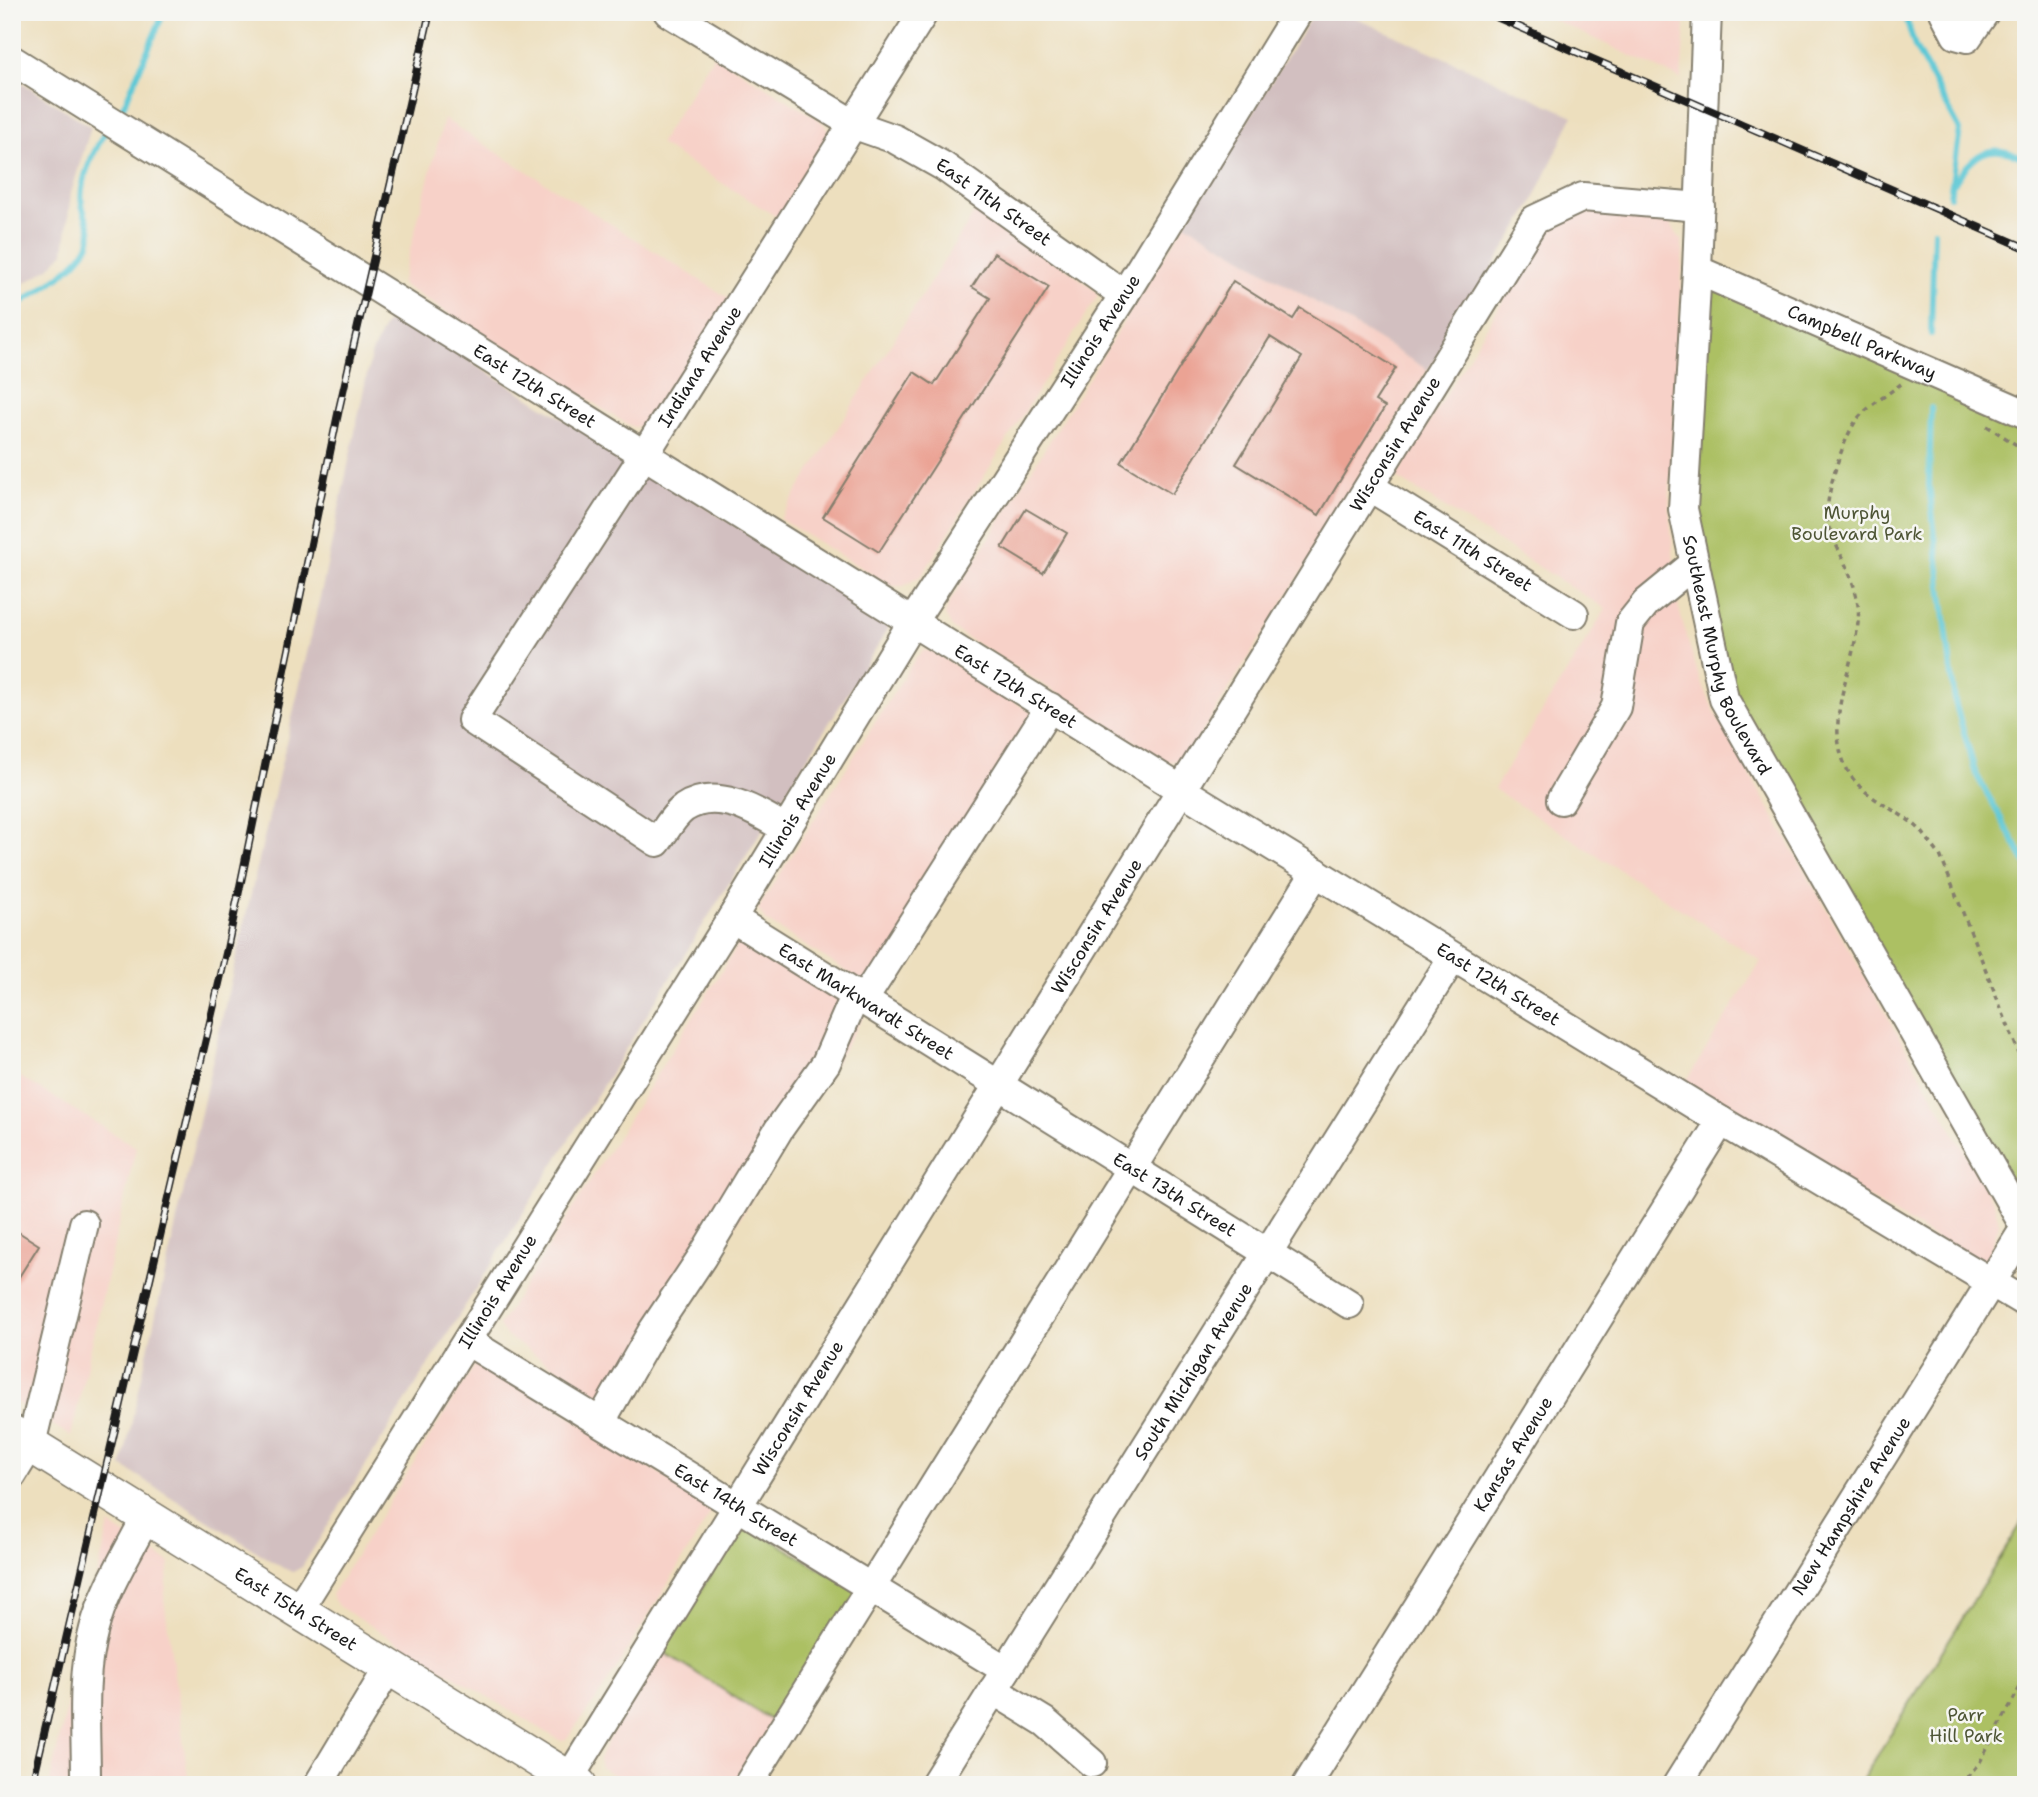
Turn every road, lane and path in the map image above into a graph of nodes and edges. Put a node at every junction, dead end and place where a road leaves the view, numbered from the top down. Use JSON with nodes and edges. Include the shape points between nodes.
{"nodes":[{"id":1,"x":668,"y":12,"type":"edge"},
{"id":2,"x":924,"y":12,"type":"edge"},
{"id":3,"x":1298,"y":12,"type":"edge"},
{"id":4,"x":1707,"y":12,"type":"edge"},
{"id":5,"x":1944,"y":12,"type":"edge"},
{"id":6,"x":1985,"y":12,"type":"edge"},
{"id":7,"x":12,"y":61,"type":"edge"},
{"id":8,"x":855,"y":125,"type":"junction"},
{"id":9,"x":1700,"y":207,"type":"junction"},
{"id":10,"x":1697,"y":270,"type":"junction"},
{"id":11,"x":1124,"y":295,"type":"junction"},
{"id":12,"x":1904,"y":382,"type":"dead end"},
{"id":13,"x":2026,"y":414,"type":"edge"},
{"id":14,"x":1985,"y":424,"type":"dead end"},
{"id":15,"x":2026,"y":451,"type":"edge"},
{"id":16,"x":644,"y":455,"type":"junction"},
{"id":17,"x":1370,"y":487,"type":"junction"},
{"id":18,"x":1695,"y":563,"type":"junction"},
{"id":19,"x":1574,"y":614,"type":"dead end"},
{"id":20,"x":913,"y":621,"type":"junction"},
{"id":21,"x":1050,"y":707,"type":"junction"},
{"id":22,"x":1183,"y":791,"type":"junction"},
{"id":23,"x":1561,"y":800,"type":"dead end"},
{"id":24,"x":786,"y":829,"type":"junction"},
{"id":25,"x":1316,"y":873,"type":"junction"},
{"id":26,"x":732,"y":918,"type":"junction"},
{"id":27,"x":1452,"y":957,"type":"junction"},
{"id":28,"x":860,"y":997,"type":"junction"},
{"id":29,"x":2026,"y":1071,"type":"edge"},
{"id":30,"x":1000,"y":1083,"type":"junction"},
{"id":31,"x":1721,"y":1122,"type":"junction"},
{"id":32,"x":1133,"y":1167,"type":"junction"},
{"id":33,"x":84,"y":1224,"type":"dead end"},
{"id":34,"x":2025,"y":1229,"type":"edge"},
{"id":35,"x":1268,"y":1253,"type":"junction"},
{"id":36,"x":1991,"y":1283,"type":"junction"},
{"id":37,"x":2026,"y":1303,"type":"edge"},
{"id":38,"x":1349,"y":1304,"type":"dead end"},
{"id":39,"x":467,"y":1340,"type":"junction"},
{"id":40,"x":601,"y":1420,"type":"junction"},
{"id":41,"x":22,"y":1439,"type":"edge"},
{"id":42,"x":12,"y":1475,"type":"edge"},
{"id":43,"x":738,"y":1505,"type":"junction"},
{"id":44,"x":146,"y":1517,"type":"junction"},
{"id":45,"x":871,"y":1587,"type":"junction"},
{"id":46,"x":298,"y":1610,"type":"junction"},
{"id":47,"x":390,"y":1667,"type":"junction"},
{"id":48,"x":2026,"y":1676,"type":"edge"},
{"id":49,"x":1000,"y":1680,"type":"junction"},
{"id":50,"x":1092,"y":1763,"type":"dead end"},
{"id":51,"x":86,"y":1779,"type":"dead end"},
{"id":52,"x":571,"y":1783,"type":"edge"},
{"id":53,"x":318,"y":1785,"type":"edge"},
{"id":54,"x":748,"y":1785,"type":"edge"},
{"id":55,"x":934,"y":1785,"type":"edge"},
{"id":56,"x":1307,"y":1785,"type":"edge"},
{"id":57,"x":1677,"y":1785,"type":"edge"},
{"id":58,"x":1960,"y":1785,"type":"edge"}],
"edges":[{"from":1,"to":8,"type":"street","name":"East 11th Street"},
{"from":2,"to":8,"type":"street","name":"Indiana Avenue"},
{"from":3,"to":11,"type":"street","name":"Illinois Avenue"},
{"from":4,"to":9,"type":"street","name":"Southeast Murphy Boulevard"},
{"from":5,"to":6,"type":"street","via":[[1956,34],[1967,38]]},
{"from":7,"to":16,"type":"street","name":"East 12th Street"},
{"from":8,"to":11,"type":"street","name":"East 11th Street","via":[[895,139],[943,166]]},
{"from":8,"to":16,"type":"street","name":"Indiana Avenue"},
{"from":9,"to":10,"type":"street","name":"Southeast Murphy Boulevard"},
{"from":9,"to":17,"type":"street","name":"Wisconsin Avenue","via":[[1583,197],[1534,220]]},
{"from":10,"to":13,"type":"street","name":"Campbell Parkway"},
{"from":10,"to":18,"type":"street","name":"Southeast Murphy Boulevard","via":[[1683,509]]},
{"from":11,"to":20,"type":"street","name":"Illinois Avenue"},
{"from":12,"to":29,"type":"path","via":[[1857,418],[1831,481],[1827,524],[1857,594],[1858,622],[1838,720],[1838,746],[1848,771],[1874,799],[1916,827],[1940,855]]},
{"from":14,"to":15,"type":"path"},
{"from":16,"to":20,"type":"street","name":"East 12th Street"},
{"from":16,"to":24,"type":"street","name":"Indiana Avenue","via":[[472,720],[657,842],[685,808],[718,800],[750,809]]},
{"from":17,"to":19,"type":"street","name":"East 11th Street"},
{"from":17,"to":22,"type":"street","name":"Wisconsin Avenue"},
{"from":18,"to":23,"type":"street","via":[[1646,603],[1630,623],[1616,707]]},
{"from":18,"to":34,"type":"street","name":"Southeast Murphy Boulevard","via":[[1724,699]]},
{"from":20,"to":21,"type":"street","name":"East 12th Street"},
{"from":20,"to":24,"type":"street","name":"Illinois Avenue"},
{"from":21,"to":22,"type":"street","name":"East 12th Street"},
{"from":21,"to":28,"type":"street"},
{"from":22,"to":25,"type":"street","name":"East 12th Street"},
{"from":22,"to":30,"type":"street","name":"Wisconsin Avenue"},
{"from":24,"to":26,"type":"street","name":"Illinois Avenue"},
{"from":25,"to":27,"type":"street","name":"East 12th Street"},
{"from":25,"to":32,"type":"street"},
{"from":26,"to":28,"type":"street","name":"East Markwardt Street"},
{"from":26,"to":39,"type":"street","name":"Illinois Avenue"},
{"from":27,"to":31,"type":"street","name":"East 12th Street"},
{"from":27,"to":35,"type":"street","name":"South Michigan Avenue"},
{"from":28,"to":30,"type":"street","name":"East Markwardt Street"},
{"from":28,"to":40,"type":"street","via":[[821,1071],[779,1129]]},
{"from":30,"to":32,"type":"street","name":"East 13th Street"},
{"from":30,"to":43,"type":"street","name":"Wisconsin Avenue"},
{"from":31,"to":36,"type":"street","name":"East 12th Street"},
{"from":31,"to":56,"type":"street","name":"Kansas Avenue"},
{"from":32,"to":35,"type":"street","name":"East 13th Street"},
{"from":32,"to":45,"type":"street"},
{"from":33,"to":41,"type":"street"},
{"from":34,"to":36,"type":"street","name":"New Hampshire Avenue"},
{"from":35,"to":38,"type":"street","name":"East 13th Street"},
{"from":35,"to":49,"type":"street","name":"South Michigan Avenue"},
{"from":36,"to":37,"type":"street","name":"East 12th Street"},
{"from":36,"to":57,"type":"street","name":"New Hampshire Avenue"},
{"from":39,"to":40,"type":"street","name":"East 14th Street"},
{"from":39,"to":46,"type":"street","name":"Illinois Avenue"},
{"from":40,"to":43,"type":"street","name":"East 14th Street"},
{"from":41,"to":42,"type":"street"},
{"from":41,"to":44,"type":"main road","name":"East 15th Street"},
{"from":43,"to":45,"type":"street","name":"East 14th Street"},
{"from":43,"to":52,"type":"street","name":"Wisconsin Avenue"},
{"from":44,"to":46,"type":"main road","name":"East 15th Street"},
{"from":44,"to":51,"type":"street","via":[[93,1630],[86,1690]]},
{"from":45,"to":49,"type":"street","name":"East 14th Street"},
{"from":45,"to":54,"type":"street"},
{"from":46,"to":47,"type":"main road","name":"East 15th Street"},
{"from":47,"to":52,"type":"main road","name":"East 15th Street"},
{"from":47,"to":53,"type":"street"},
{"from":48,"to":58,"type":"path","via":[[1980,1762]]},
{"from":49,"to":50,"type":"street","name":"East 14th Street"},
{"from":49,"to":55,"type":"street","name":"South Michigan Avenue"}]}
